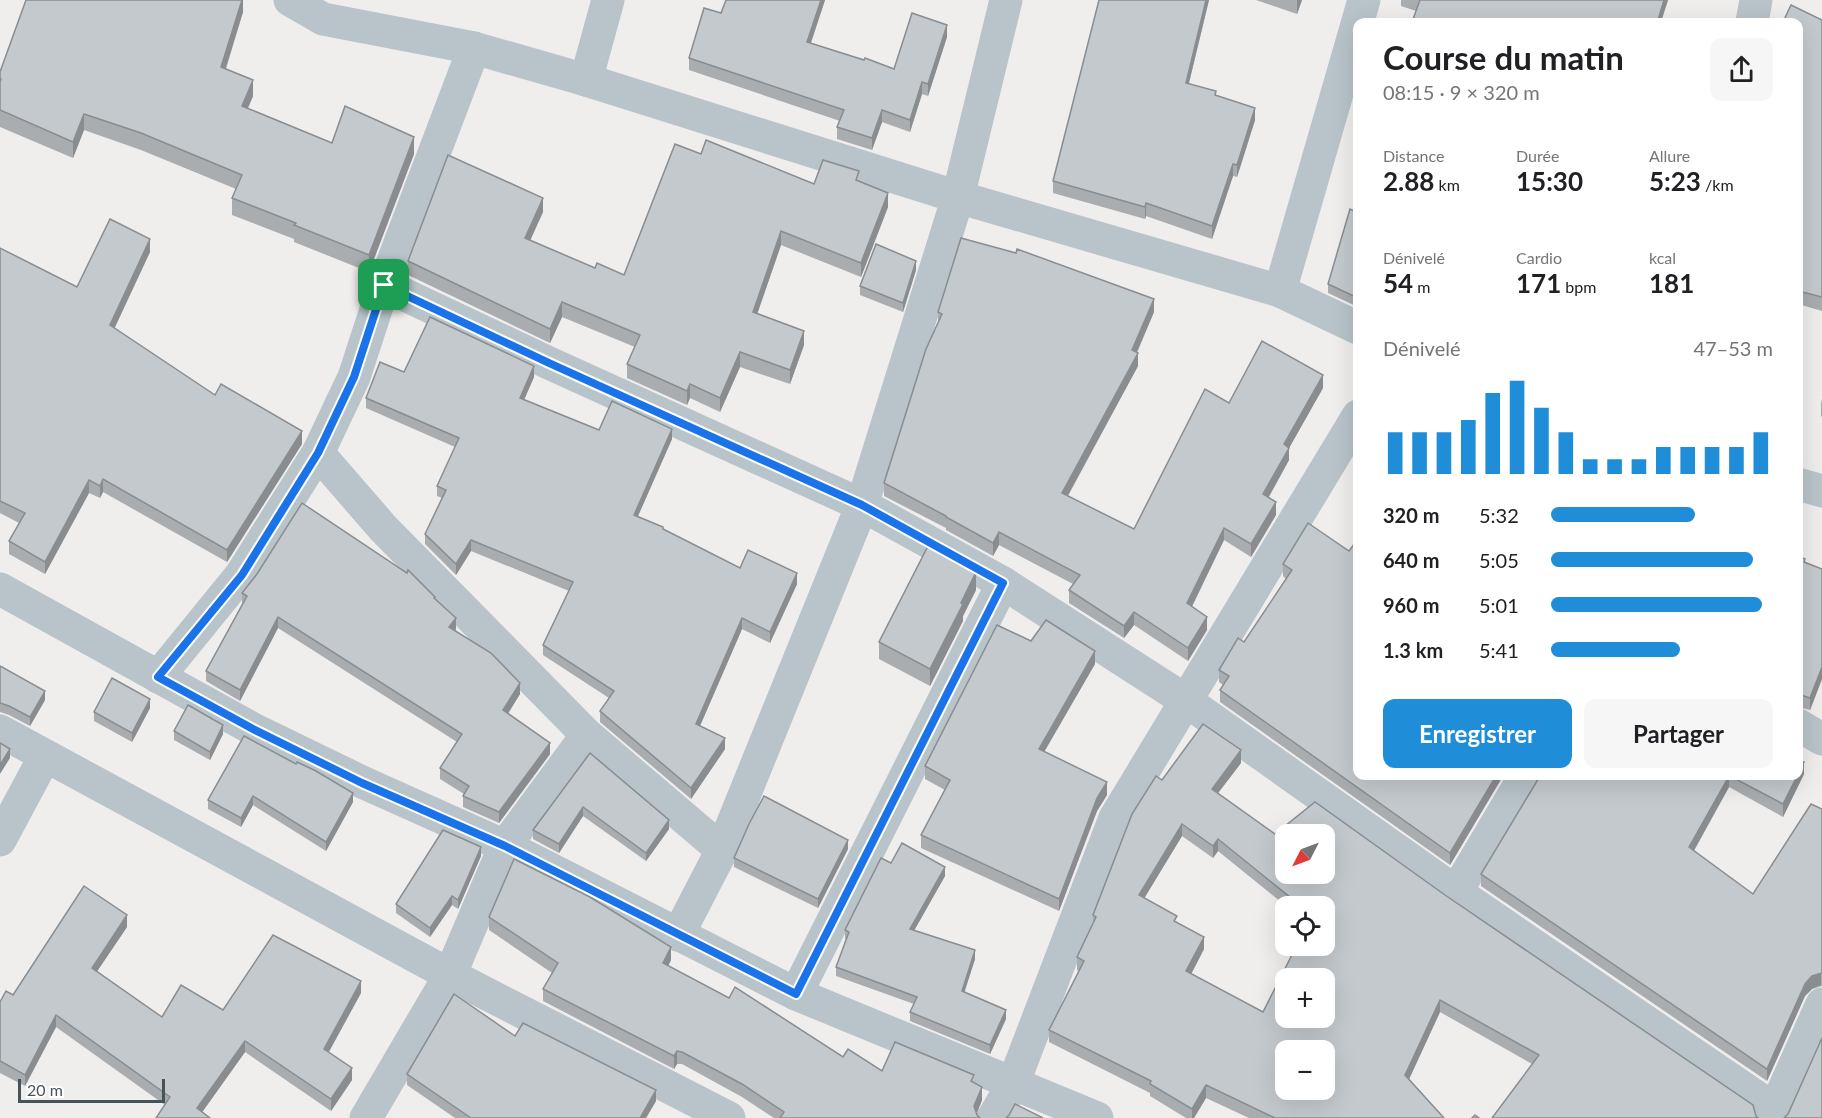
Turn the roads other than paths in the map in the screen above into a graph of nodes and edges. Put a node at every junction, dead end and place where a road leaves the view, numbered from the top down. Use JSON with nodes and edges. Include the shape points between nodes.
{"nodes":[{"id":1,"x":290,"y":0,"type":"edge"},
{"id":2,"x":608,"y":0,"type":"edge"},
{"id":3,"x":1006,"y":0,"type":"edge"},
{"id":4,"x":1364,"y":0,"type":"edge"},
{"id":5,"x":1756,"y":0,"type":"edge"},
{"id":6,"x":1359,"y":18,"type":"edge"},
{"id":7,"x":1753,"y":18,"type":"edge"},
{"id":8,"x":1353,"y":38,"type":"edge"},
{"id":9,"x":474,"y":48,"type":"junction"},
{"id":10,"x":586,"y":80,"type":"junction"},
{"id":11,"x":958,"y":197,"type":"junction"},
{"id":12,"x":384,"y":285,"type":"junction"},
{"id":13,"x":1280,"y":291,"type":"junction"},
{"id":14,"x":1353,"y":326,"type":"edge"},
{"id":15,"x":1353,"y":424,"type":"edge"},
{"id":16,"x":318,"y":453,"type":"junction"},
{"id":17,"x":1803,"y":485,"type":"edge"},
{"id":18,"x":1822,"y":491,"type":"edge"},
{"id":19,"x":862,"y":505,"type":"junction"},
{"id":20,"x":1003,"y":583,"type":"junction"},
{"id":21,"x":1,"y":593,"type":"edge"},
{"id":22,"x":158,"y":677,"type":"junction"},
{"id":23,"x":1185,"y":700,"type":"junction"},
{"id":24,"x":1803,"y":728,"type":"edge"},
{"id":25,"x":0,"y":731,"type":"edge"},
{"id":26,"x":587,"y":735,"type":"junction"},
{"id":27,"x":1822,"y":739,"type":"edge"},
{"id":28,"x":45,"y":756,"type":"junction"},
{"id":29,"x":1523,"y":780,"type":"edge"},
{"id":30,"x":0,"y":840,"type":"edge"},
{"id":31,"x":505,"y":846,"type":"junction"},
{"id":32,"x":722,"y":850,"type":"junction"},
{"id":33,"x":1456,"y":892,"type":"junction"},
{"id":34,"x":678,"y":935,"type":"junction"},
{"id":35,"x":450,"y":975,"type":"junction"},
{"id":36,"x":796,"y":994,"type":"junction"},
{"id":37,"x":1822,"y":1004,"type":"edge"},
{"id":38,"x":1012,"y":1084,"type":"junction"},
{"id":39,"x":1773,"y":1114,"type":"edge"},
{"id":40,"x":366,"y":1118,"type":"edge"},
{"id":41,"x":726,"y":1118,"type":"edge"},
{"id":42,"x":993,"y":1118,"type":"edge"},
{"id":43,"x":1098,"y":1118,"type":"edge"}],
"edges":[{"from":1,"to":9,"type":"street","via":[[324,19]]},
{"from":2,"to":10,"type":"street"},
{"from":3,"to":11,"type":"street"},
{"from":4,"to":6,"type":"street"},
{"from":5,"to":7,"type":"street"},
{"from":8,"to":13,"type":"street"},
{"from":9,"to":10,"type":"street"},
{"from":9,"to":12,"type":"street"},
{"from":10,"to":11,"type":"street"},
{"from":11,"to":13,"type":"street"},
{"from":11,"to":19,"type":"street"},
{"from":12,"to":16,"type":"street","via":[[354,377]]},
{"from":12,"to":19,"type":"street"},
{"from":13,"to":14,"type":"street"},
{"from":15,"to":23,"type":"street"},
{"from":16,"to":22,"type":"street","via":[[242,575]]},
{"from":16,"to":26,"type":"street","via":[[383,528]]},
{"from":17,"to":18,"type":"street"},
{"from":19,"to":20,"type":"street"},
{"from":19,"to":32,"type":"street"},
{"from":20,"to":23,"type":"street"},
{"from":20,"to":36,"type":"street"},
{"from":21,"to":22,"type":"street"},
{"from":22,"to":31,"type":"street","via":[[362,783]]},
{"from":23,"to":33,"type":"street"},
{"from":23,"to":38,"type":"street","via":[[1115,818]]},
{"from":24,"to":27,"type":"street"},
{"from":25,"to":28,"type":"street"},
{"from":26,"to":31,"type":"street"},
{"from":26,"to":32,"type":"street"},
{"from":28,"to":30,"type":"street"},
{"from":28,"to":35,"type":"street"},
{"from":29,"to":33,"type":"street"},
{"from":31,"to":34,"type":"street"},
{"from":31,"to":35,"type":"street"},
{"from":32,"to":34,"type":"street"},
{"from":33,"to":39,"type":"street"},
{"from":34,"to":36,"type":"street"},
{"from":35,"to":40,"type":"street"},
{"from":35,"to":41,"type":"street"},
{"from":36,"to":38,"type":"street"},
{"from":37,"to":39,"type":"street"},
{"from":38,"to":42,"type":"street"},
{"from":38,"to":43,"type":"street"}]}
